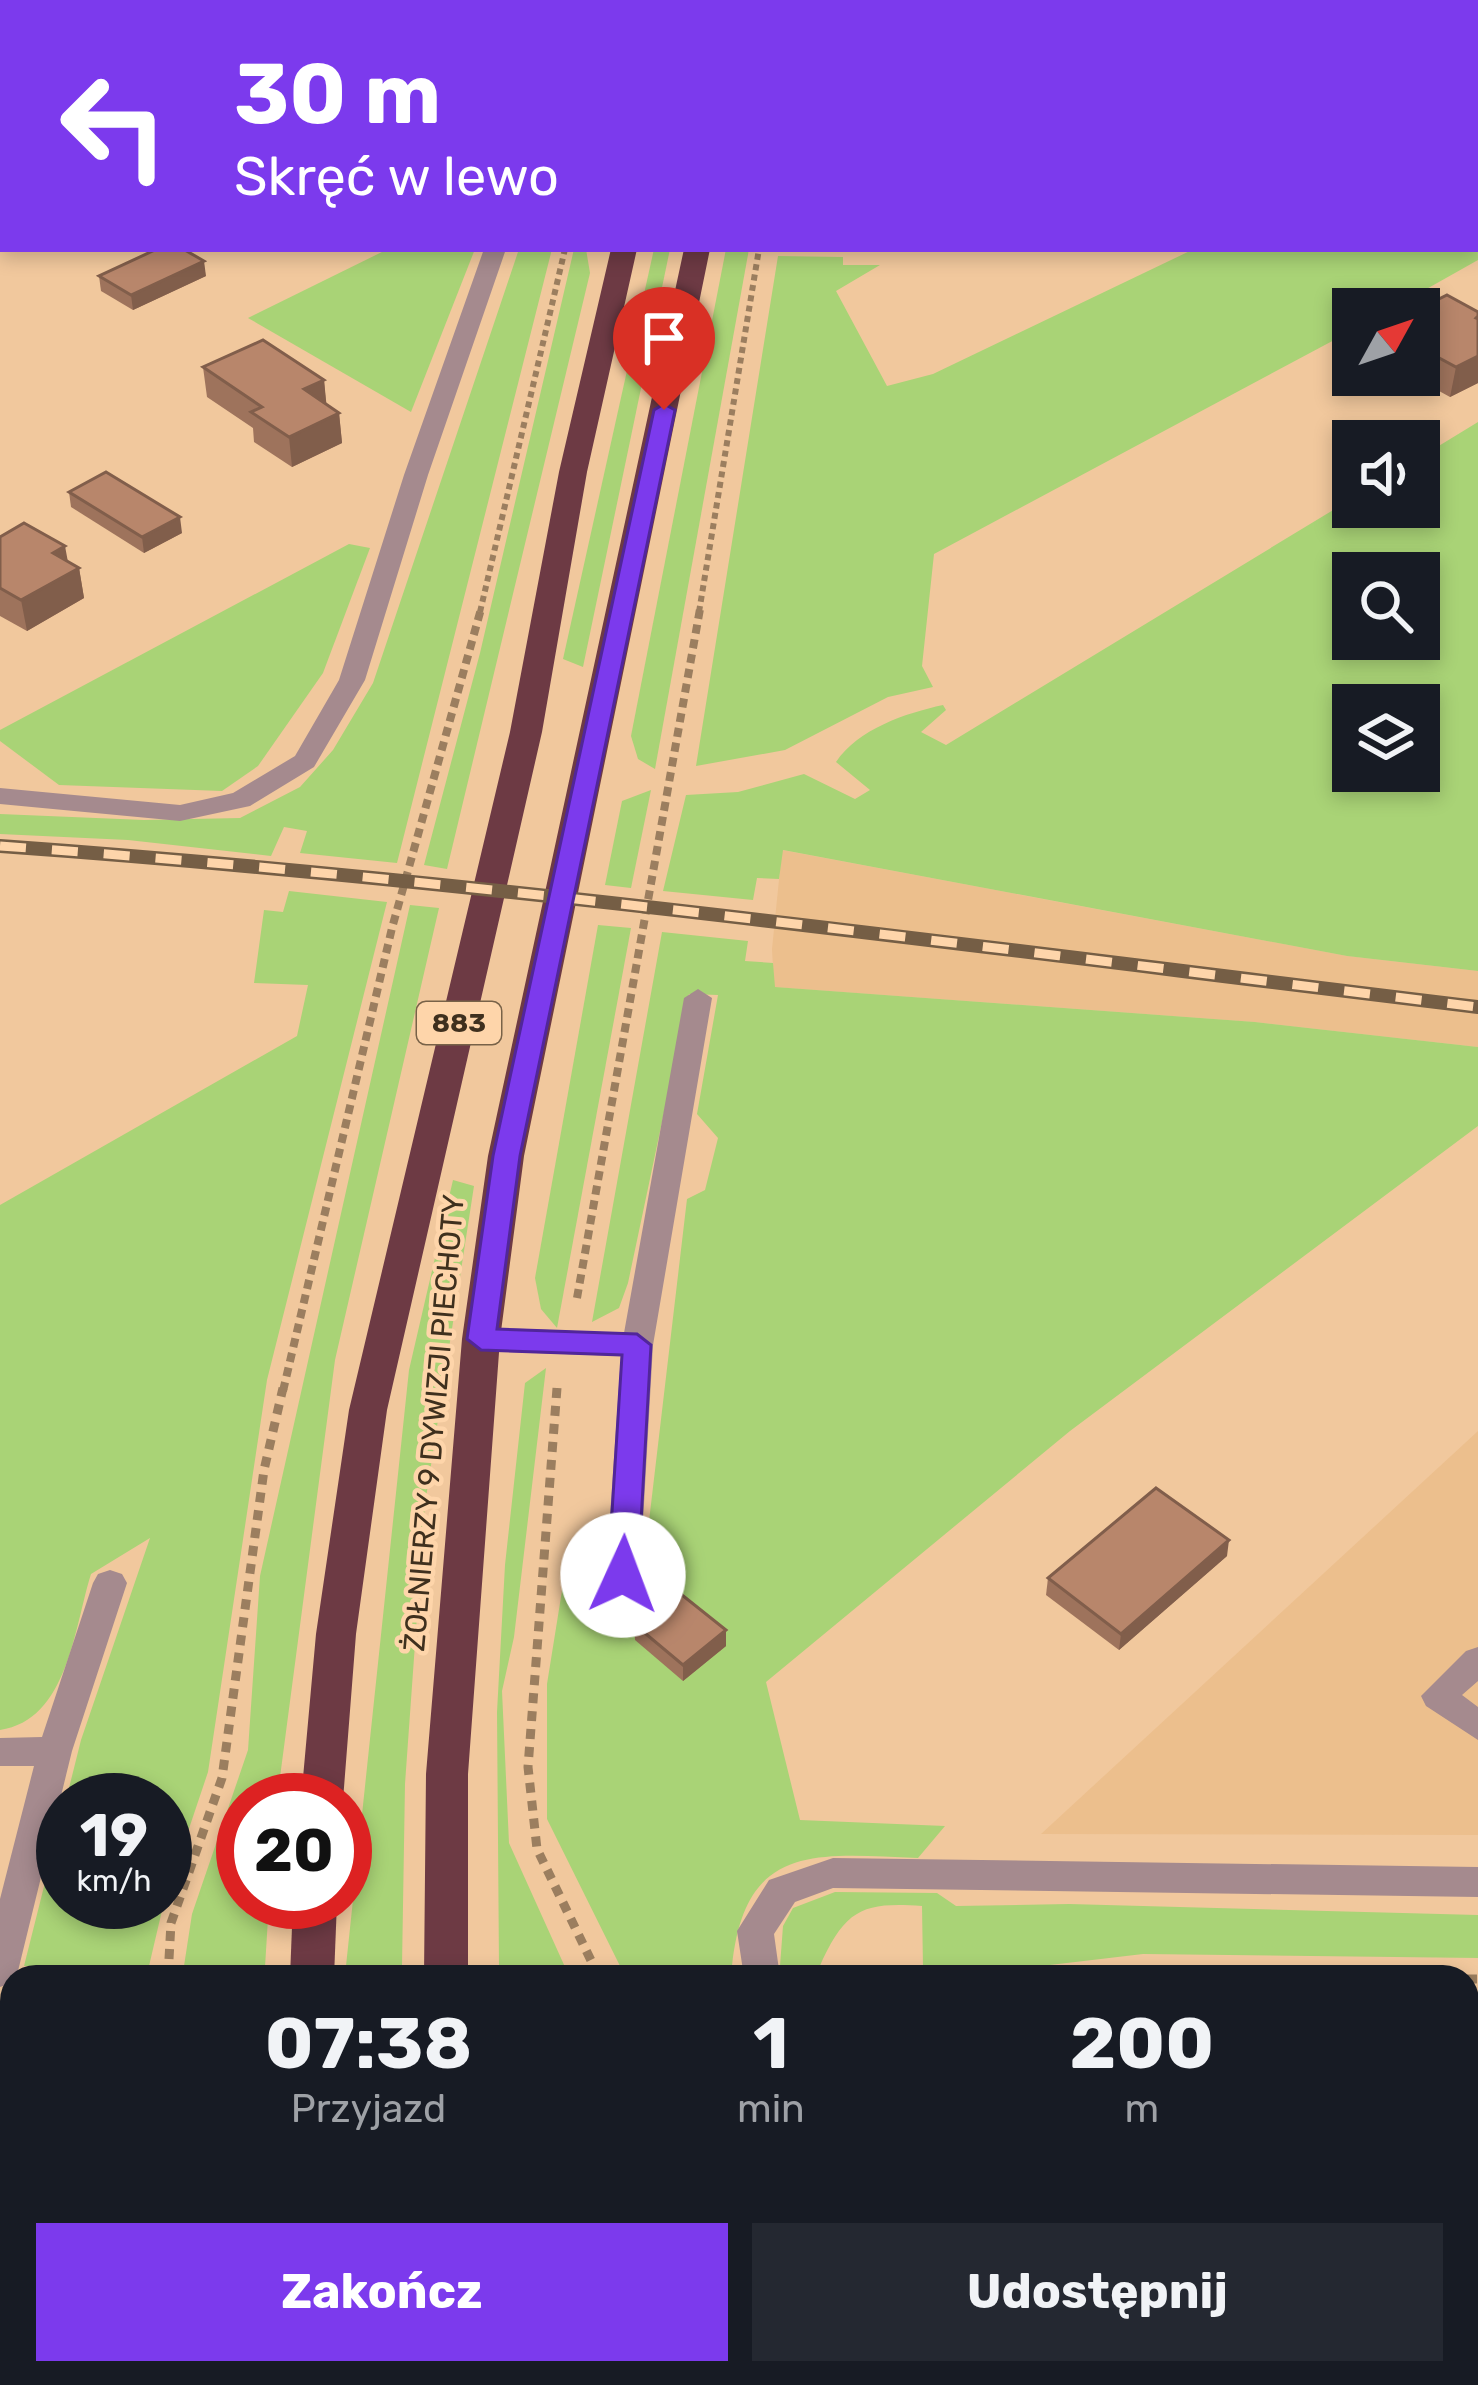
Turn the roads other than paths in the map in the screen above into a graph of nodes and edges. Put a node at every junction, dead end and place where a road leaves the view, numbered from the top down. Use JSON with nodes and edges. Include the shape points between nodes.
{"nodes":[{"id":1,"x":494,"y":252,"type":"edge"},
{"id":2,"x":623,"y":252,"type":"edge"},
{"id":3,"x":696,"y":252,"type":"edge"},
{"id":4,"x":0,"y":796,"type":"edge"},
{"id":5,"x":698,"y":998,"type":"dead end"},
{"id":6,"x":481,"y":1339,"type":"junction"},
{"id":7,"x":637,"y":1345,"type":"junction"},
{"id":8,"x":623,"y":1575,"type":"dead end"},
{"id":9,"x":110,"y":1583,"type":"dead end"},
{"id":10,"x":1478,"y":1661,"type":"edge"},
{"id":11,"x":1478,"y":1726,"type":"edge"},
{"id":12,"x":55,"y":1751,"type":"junction"},
{"id":13,"x":0,"y":1752,"type":"edge"},
{"id":14,"x":324,"y":1773,"type":"edge"},
{"id":15,"x":1478,"y":1882,"type":"edge"},
{"id":16,"x":314,"y":1929,"type":"edge"},
{"id":17,"x":2,"y":1965,"type":"edge"},
{"id":18,"x":312,"y":1965,"type":"edge"},
{"id":19,"x":446,"y":1965,"type":"edge"},
{"id":20,"x":760,"y":1965,"type":"edge"}],
"edges":[{"from":1,"to":4,"type":"street","via":[[352,680],[305,761],[241,800],[180,812]]},
{"from":2,"to":14,"type":"highway","name":"ŻOŁNIERZY 9 DYWIZJI PIECHOTY","number":"883","via":[[526,732],[368,1410]]},
{"from":3,"to":6,"type":"highway","name":"ŻOŁNIERZY 9 DYWIZJI PIECHOTY","number":"883","via":[[506,1156]]},
{"from":5,"to":7,"type":"street"},
{"from":6,"to":7,"type":"street"},
{"from":6,"to":19,"type":"highway","name":"ŻOŁNIERZY 9 DYWIZJI PIECHOTY","number":"883","via":[[447,1774]]},
{"from":7,"to":8,"type":"street"},
{"from":9,"to":12,"type":"street"},
{"from":10,"to":11,"type":"street","via":[[1438,1696]]},
{"from":12,"to":13,"type":"street"},
{"from":12,"to":17,"type":"street"},
{"from":15,"to":20,"type":"street","via":[[833,1874],[782,1891],[755,1930]]},
{"from":16,"to":18,"type":"highway"}]}
